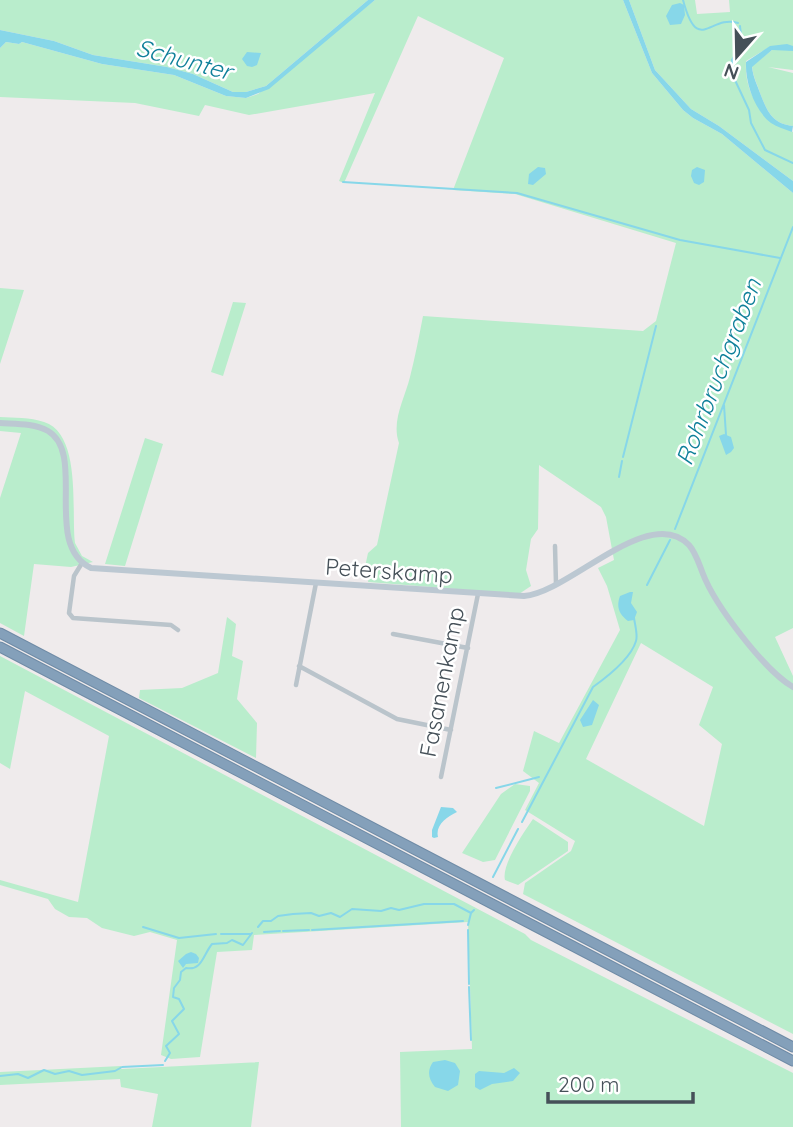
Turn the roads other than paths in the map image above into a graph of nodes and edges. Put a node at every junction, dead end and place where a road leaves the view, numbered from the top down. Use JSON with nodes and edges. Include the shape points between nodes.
{"nodes":[{"id":1,"x":0,"y":423,"type":"edge"},
{"id":2,"x":555,"y":546,"type":"dead end"},
{"id":3,"x":82,"y":563,"type":"junction"},
{"id":4,"x":316,"y":583,"type":"junction"},
{"id":5,"x":556,"y":584,"type":"junction"},
{"id":6,"x":478,"y":594,"type":"junction"},
{"id":7,"x":178,"y":630,"type":"dead end"},
{"id":8,"x":0,"y":633,"type":"edge"},
{"id":9,"x":393,"y":634,"type":"dead end"},
{"id":10,"x":0,"y":648,"type":"edge"},
{"id":11,"x":468,"y":649,"type":"junction"},
{"id":12,"x":299,"y":666,"type":"junction"},
{"id":13,"x":296,"y":685,"type":"dead end"},
{"id":14,"x":793,"y":687,"type":"edge"},
{"id":15,"x":451,"y":730,"type":"junction"},
{"id":16,"x":441,"y":777,"type":"dead end"},
{"id":17,"x":793,"y":1047,"type":"edge"},
{"id":18,"x":793,"y":1061,"type":"edge"}],
"edges":[{"from":1,"to":3,"type":"street","via":[[38,427],[56,439],[63,459],[69,543]]},
{"from":2,"to":5,"type":"street"},
{"from":3,"to":4,"type":"street","name":"Peterskamp","via":[[99,570]]},
{"from":3,"to":7,"type":"street","via":[[74,579],[69,613],[73,618],[171,625]]},
{"from":4,"to":6,"type":"street","name":"Peterskamp"},
{"from":4,"to":12,"type":"street"},
{"from":5,"to":6,"type":"street","name":"Peterskamp","via":[[530,596]]},
{"from":5,"to":14,"type":"street","name":"Peterskamp","via":[[645,536],[673,536],[693,551],[715,598],[737,628]]},
{"from":6,"to":11,"type":"street","name":"Fasanenkamp"},
{"from":8,"to":17,"type":"highway"},
{"from":9,"to":11,"type":"street"},
{"from":10,"to":18,"type":"highway"},
{"from":11,"to":15,"type":"street","name":"Fasanenkamp"},
{"from":12,"to":13,"type":"street"},
{"from":12,"to":15,"type":"street","via":[[397,719]]},
{"from":15,"to":16,"type":"street","name":"Fasanenkamp"}]}
